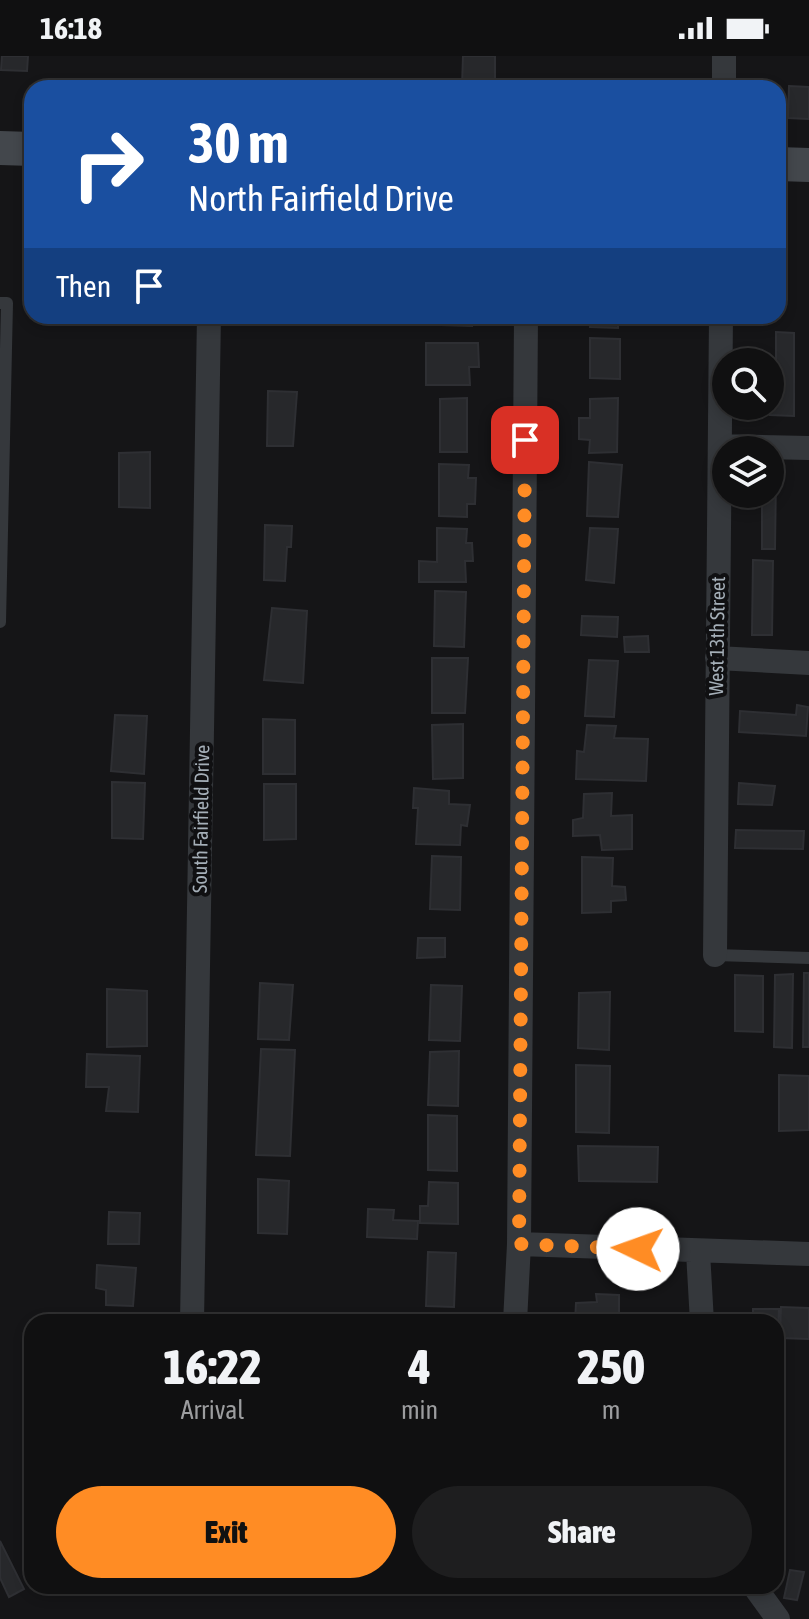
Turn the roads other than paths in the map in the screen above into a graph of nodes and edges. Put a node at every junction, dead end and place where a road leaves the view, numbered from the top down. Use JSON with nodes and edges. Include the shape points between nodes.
{"nodes":[{"id":1,"x":724,"y":56,"type":"edge"},
{"id":2,"x":724,"y":80,"type":"edge"},
{"id":3,"x":0,"y":148,"type":"edge"},
{"id":4,"x":24,"y":149,"type":"edge"},
{"id":5,"x":786,"y":164,"type":"edge"},
{"id":6,"x":809,"y":165,"type":"edge"},
{"id":7,"x":0,"y":303,"type":"edge"},
{"id":8,"x":209,"y":324,"type":"edge"},
{"id":9,"x":526,"y":324,"type":"edge"},
{"id":10,"x":721,"y":324,"type":"edge"},
{"id":11,"x":720,"y":436,"type":"edge"},
{"id":12,"x":784,"y":447,"type":"edge"},
{"id":13,"x":809,"y":448,"type":"edge"},
{"id":14,"x":719,"y":508,"type":"edge"},
{"id":15,"x":0,"y":622,"type":"edge"},
{"id":16,"x":717,"y":658,"type":"junction"},
{"id":17,"x":809,"y":663,"type":"edge"},
{"id":18,"x":715,"y":955,"type":"joint"},
{"id":19,"x":809,"y":958,"type":"edge"},
{"id":20,"x":519,"y":1244,"type":"junction"},
{"id":21,"x":698,"y":1252,"type":"junction"},
{"id":22,"x":809,"y":1254,"type":"edge"},
{"id":23,"x":192,"y":1314,"type":"edge"},
{"id":24,"x":515,"y":1314,"type":"edge"},
{"id":25,"x":702,"y":1314,"type":"edge"},
{"id":26,"x":760,"y":1594,"type":"edge"},
{"id":27,"x":778,"y":1619,"type":"edge"}],
"edges":[{"from":1,"to":2,"type":"street"},
{"from":3,"to":4,"type":"street"},
{"from":5,"to":6,"type":"street"},
{"from":7,"to":15,"type":"lane","via":[[7,303]]},
{"from":8,"to":23,"type":"street","name":"South Fairfield Drive"},
{"from":9,"to":20,"type":"street"},
{"from":10,"to":11,"type":"street","name":"West 13th Street"},
{"from":12,"to":13,"type":"street"},
{"from":14,"to":16,"type":"street","name":"West 13th Street"},
{"from":16,"to":17,"type":"street"},
{"from":16,"to":18,"type":"street","name":"West 13th Street"},
{"from":18,"to":19,"type":"lane"},
{"from":20,"to":21,"type":"street"},
{"from":20,"to":24,"type":"street"},
{"from":21,"to":22,"type":"street"},
{"from":21,"to":25,"type":"street"},
{"from":26,"to":27,"type":"street"}]}
